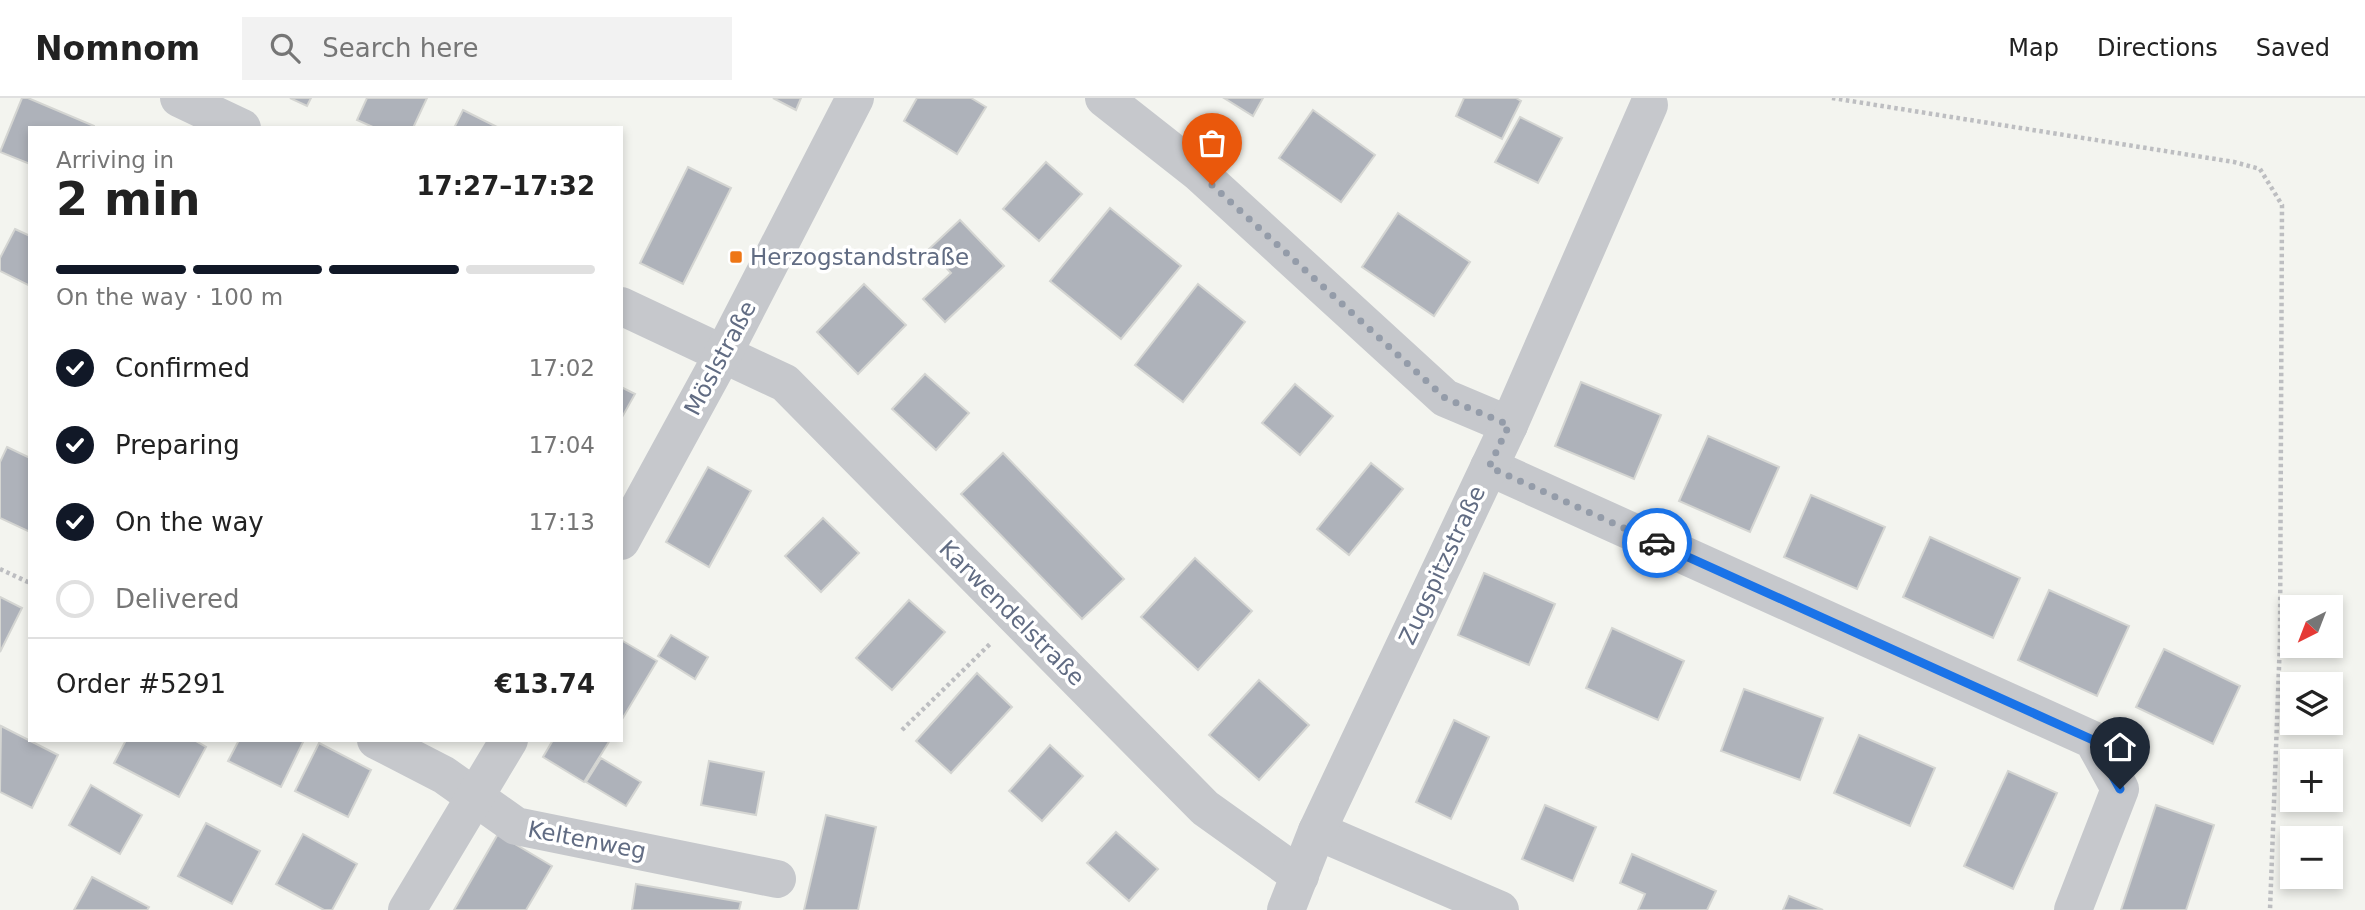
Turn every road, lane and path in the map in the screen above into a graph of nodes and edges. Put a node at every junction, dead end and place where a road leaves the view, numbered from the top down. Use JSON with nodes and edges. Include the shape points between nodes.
{"nodes":[{"id":1,"x":179,"y":98,"type":"edge"},
{"id":2,"x":855,"y":98,"type":"edge"},
{"id":3,"x":1104,"y":98,"type":"edge"},
{"id":4,"x":1832,"y":98,"type":"edge"},
{"id":5,"x":1649,"y":105,"type":"dead end"},
{"id":6,"x":238,"y":126,"type":"edge"},
{"id":7,"x":623,"y":307,"type":"edge"},
{"id":8,"x":723,"y":354,"type":"junction"},
{"id":9,"x":1509,"y":425,"type":"junction"},
{"id":10,"x":1489,"y":467,"type":"junction"},
{"id":11,"x":623,"y":537,"type":"edge"},
{"id":12,"x":0,"y":569,"type":"edge"},
{"id":13,"x":28,"y":582,"type":"edge"},
{"id":14,"x":1017,"y":617,"type":"junction"},
{"id":15,"x":902,"y":730,"type":"dead end"},
{"id":16,"x":380,"y":742,"type":"edge"},
{"id":17,"x":508,"y":742,"type":"edge"},
{"id":18,"x":476,"y":797,"type":"junction"},
{"id":19,"x":1317,"y":831,"type":"junction"},
{"id":20,"x":777,"y":879,"type":"dead end"},
{"id":21,"x":1293,"y":893,"type":"edge"},
{"id":22,"x":407,"y":910,"type":"edge"},
{"id":23,"x":1500,"y":910,"type":"edge"},
{"id":24,"x":2073,"y":910,"type":"edge"},
{"id":25,"x":2270,"y":910,"type":"edge"}],
"edges":[{"from":1,"to":6,"type":"street"},
{"from":2,"to":8,"type":"street","name":"Möslstraße"},
{"from":3,"to":9,"type":"street","via":[[1198,172],[1445,398]]},
{"from":4,"to":25,"type":"path","via":[[2234,162],[2260,169],[2282,205],[2280,640]]},
{"from":5,"to":9,"type":"street","name":"Zugspitzstraße"},
{"from":7,"to":8,"type":"street"},
{"from":8,"to":11,"type":"street","name":"Möslstraße"},
{"from":8,"to":14,"type":"street","name":"Karwendelstraße","via":[[785,383]]},
{"from":9,"to":10,"type":"street","name":"Zugspitzstraße"},
{"from":10,"to":19,"type":"street","name":"Zugspitzstraße"},
{"from":10,"to":24,"type":"street","via":[[2093,740],[2120,789]]},
{"from":12,"to":13,"type":"path"},
{"from":14,"to":15,"type":"path"},
{"from":14,"to":21,"type":"street","name":"Karwendelstraße"},
{"from":16,"to":18,"type":"street","name":"Keltenweg"},
{"from":17,"to":18,"type":"street"},
{"from":18,"to":20,"type":"street","name":"Keltenweg","via":[[516,826]]},
{"from":18,"to":22,"type":"street"},
{"from":19,"to":21,"type":"street","name":"Zugspitzstraße"},
{"from":19,"to":23,"type":"street"}]}
